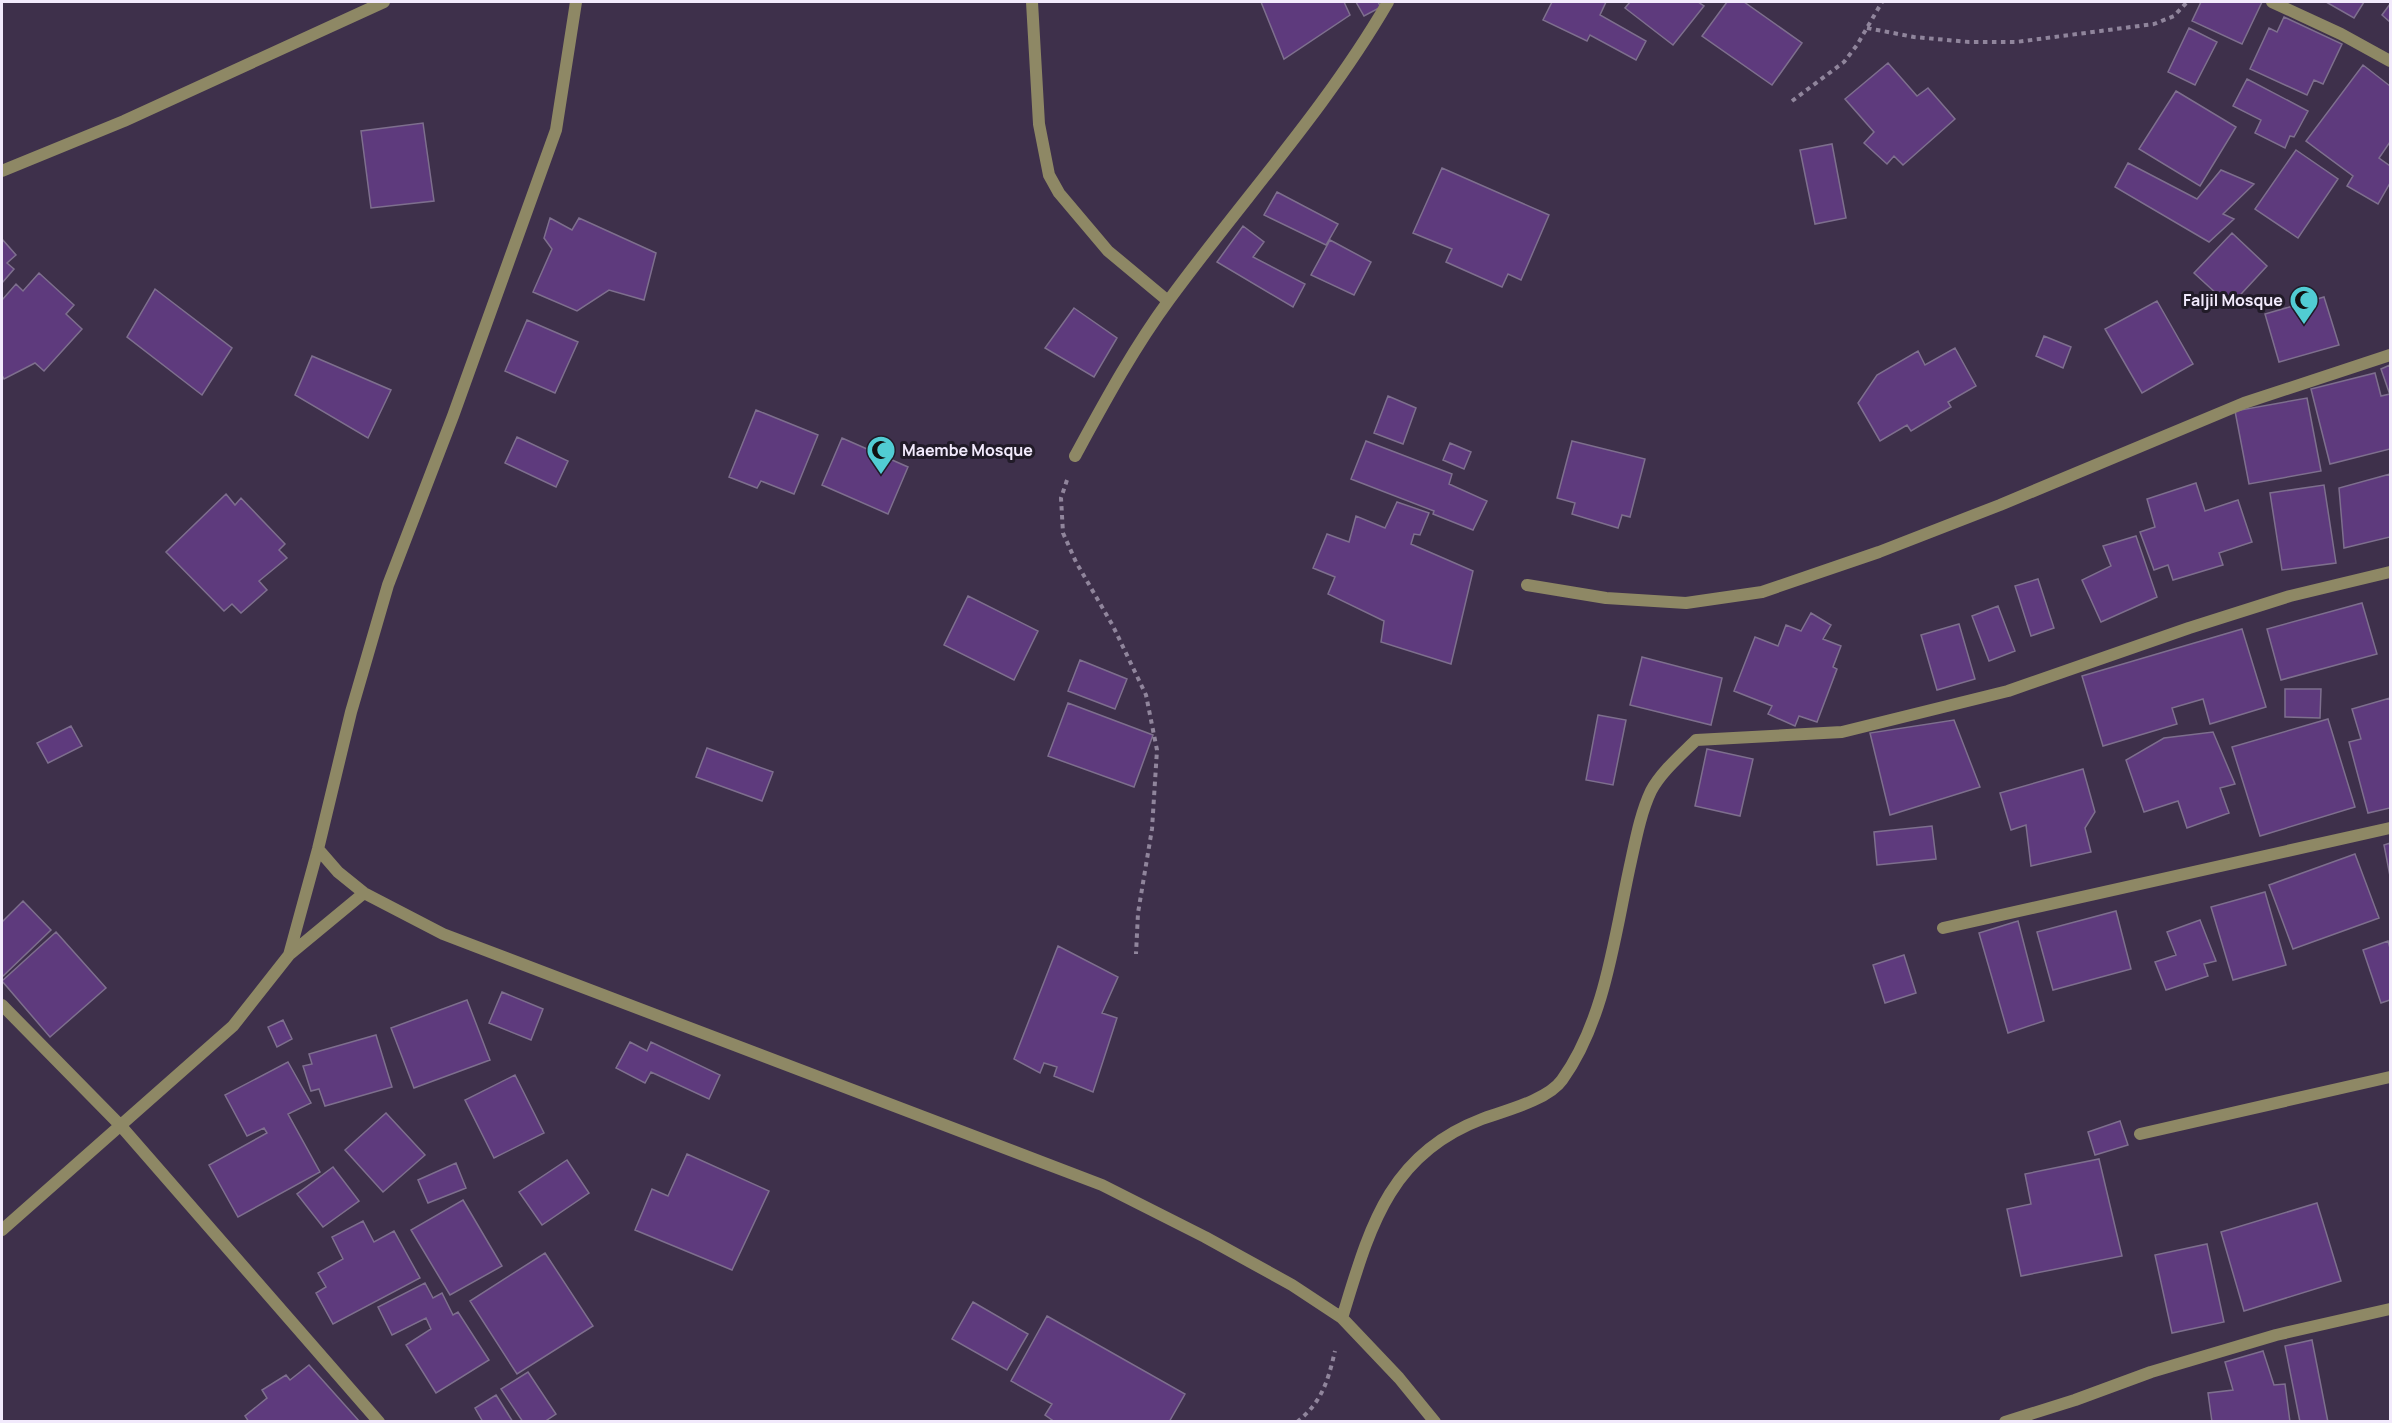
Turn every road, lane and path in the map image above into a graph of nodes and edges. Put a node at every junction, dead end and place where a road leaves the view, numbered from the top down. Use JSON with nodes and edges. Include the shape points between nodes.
{"nodes":[{"id":1,"x":384,"y":2,"type":"edge"},
{"id":2,"x":576,"y":2,"type":"edge"},
{"id":3,"x":1032,"y":2,"type":"edge"},
{"id":4,"x":1388,"y":2,"type":"edge"},
{"id":5,"x":1882,"y":2,"type":"edge"},
{"id":6,"x":2187,"y":2,"type":"edge"},
{"id":7,"x":2272,"y":2,"type":"edge"},
{"id":8,"x":1867,"y":28,"type":"junction"},
{"id":9,"x":2391,"y":61,"type":"edge"},
{"id":10,"x":1792,"y":101,"type":"dead end"},
{"id":11,"x":2,"y":171,"type":"edge"},
{"id":12,"x":1168,"y":301,"type":"junction"},
{"id":13,"x":2391,"y":355,"type":"edge"},
{"id":14,"x":1075,"y":456,"type":"joint"},
{"id":15,"x":2391,"y":572,"type":"edge"},
{"id":16,"x":1527,"y":585,"type":"dead end"},
{"id":17,"x":2391,"y":828,"type":"edge"},
{"id":18,"x":318,"y":849,"type":"junction"},
{"id":19,"x":364,"y":893,"type":"junction"},
{"id":20,"x":1943,"y":928,"type":"dead end"},
{"id":21,"x":1136,"y":954,"type":"dead end"},
{"id":22,"x":289,"y":955,"type":"junction"},
{"id":23,"x":2,"y":1005,"type":"edge"},
{"id":24,"x":2391,"y":1077,"type":"edge"},
{"id":25,"x":120,"y":1125,"type":"junction"},
{"id":26,"x":2140,"y":1134,"type":"dead end"},
{"id":27,"x":2,"y":1230,"type":"edge"},
{"id":28,"x":2391,"y":1309,"type":"edge"},
{"id":29,"x":1342,"y":1318,"type":"junction"},
{"id":30,"x":379,"y":1422,"type":"edge"},
{"id":31,"x":1297,"y":1422,"type":"edge"},
{"id":32,"x":1435,"y":1422,"type":"edge"},
{"id":33,"x":2005,"y":1422,"type":"edge"}],
"edges":[{"from":1,"to":11,"type":"street","via":[[124,121]]},
{"from":2,"to":18,"type":"street","via":[[556,130],[388,585],[351,712]]},
{"from":3,"to":12,"type":"street","via":[[1039,124],[1049,175],[1059,194],[1108,251]]},
{"from":4,"to":12,"type":"street","via":[[1298,135]]},
{"from":5,"to":8,"type":"path"},
{"from":6,"to":8,"type":"path","via":[[2174,16],[2154,24],[2016,42],[1914,37]]},
{"from":7,"to":9,"type":"street"},
{"from":8,"to":10,"type":"path","via":[[1844,62]]},
{"from":12,"to":14,"type":"street"},
{"from":13,"to":16,"type":"street","via":[[2244,403],[2000,505],[1762,592],[1686,603],[1606,598]]},
{"from":14,"to":21,"type":"path","via":[[1062,498],[1063,532],[1146,695],[1157,750],[1152,829],[1138,913]]},
{"from":15,"to":29,"type":"street","via":[[2290,596],[2008,691],[1842,732],[1696,740],[1652,791],[1637,834],[1601,996],[1561,1083],[1539,1098],[1472,1123],[1430,1148],[1401,1175],[1377,1213]]},
{"from":17,"to":20,"type":"street"},
{"from":18,"to":19,"type":"street"},
{"from":18,"to":22,"type":"street"},
{"from":19,"to":22,"type":"street"},
{"from":19,"to":29,"type":"street","via":[[443,934],[1102,1185],[1205,1237]]},
{"from":22,"to":25,"type":"street","via":[[233,1026]]},
{"from":23,"to":25,"type":"street"},
{"from":24,"to":26,"type":"street"},
{"from":25,"to":27,"type":"street"},
{"from":25,"to":30,"type":"street"},
{"from":28,"to":33,"type":"street","via":[[2264,1338]]},
{"from":29,"to":31,"type":"path","via":[[1329,1379],[1311,1410]]},
{"from":29,"to":32,"type":"street"}]}
